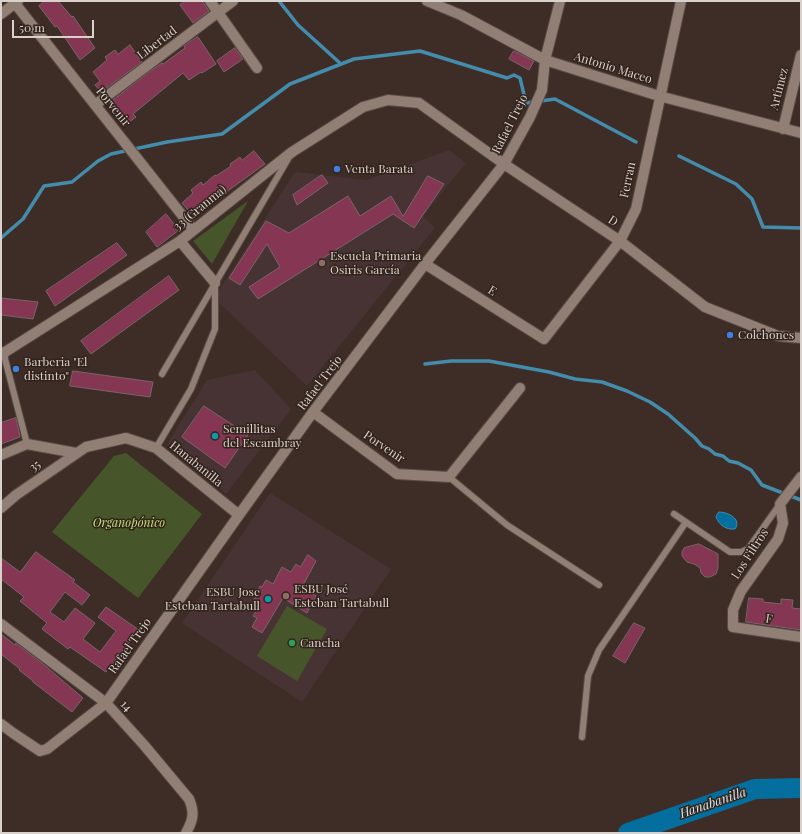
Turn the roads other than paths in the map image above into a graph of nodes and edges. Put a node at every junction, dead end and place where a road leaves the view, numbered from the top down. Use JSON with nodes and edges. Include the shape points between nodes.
{"nodes":[{"id":1,"x":210,"y":1,"type":"edge"},
{"id":2,"x":233,"y":1,"type":"edge"},
{"id":3,"x":427,"y":1,"type":"edge"},
{"id":4,"x":560,"y":1,"type":"edge"},
{"id":5,"x":681,"y":1,"type":"edge"},
{"id":6,"x":15,"y":2,"type":"edge"},
{"id":7,"x":218,"y":13,"type":"junction"},
{"id":8,"x":1,"y":14,"type":"edge"},
{"id":9,"x":801,"y":56,"type":"edge"},
{"id":10,"x":545,"y":60,"type":"junction"},
{"id":11,"x":257,"y":68,"type":"dead end"},
{"id":12,"x":659,"y":96,"type":"junction"},
{"id":13,"x":419,"y":103,"type":"joint"},
{"id":14,"x":95,"y":106,"type":"junction"},
{"id":15,"x":783,"y":129,"type":"junction"},
{"id":16,"x":801,"y":133,"type":"edge"},
{"id":17,"x":292,"y":152,"type":"junction"},
{"id":18,"x":504,"y":164,"type":"junction"},
{"id":19,"x":193,"y":229,"type":"junction"},
{"id":20,"x":180,"y":241,"type":"junction"},
{"id":21,"x":620,"y":241,"type":"junction"},
{"id":22,"x":426,"y":264,"type":"junction"},
{"id":23,"x":215,"y":283,"type":"junction"},
{"id":24,"x":801,"y":338,"type":"edge"},
{"id":25,"x":544,"y":339,"type":"joint"},
{"id":26,"x":3,"y":352,"type":"edge"},
{"id":27,"x":162,"y":374,"type":"dead end"},
{"id":28,"x":520,"y":388,"type":"dead end"},
{"id":29,"x":313,"y":412,"type":"junction"},
{"id":30,"x":27,"y":444,"type":"junction"},
{"id":31,"x":86,"y":446,"type":"joint"},
{"id":32,"x":156,"y":448,"type":"junction"},
{"id":33,"x":76,"y":453,"type":"junction"},
{"id":34,"x":1,"y":455,"type":"edge"},
{"id":35,"x":449,"y":477,"type":"junction"},
{"id":36,"x":801,"y":477,"type":"edge"},
{"id":37,"x":780,"y":504,"type":"junction"},
{"id":38,"x":1,"y":508,"type":"edge"},
{"id":39,"x":674,"y":514,"type":"dead end"},
{"id":40,"x":239,"y":515,"type":"junction"},
{"id":41,"x":686,"y":522,"type":"junction"},
{"id":42,"x":599,"y":585,"type":"dead end"},
{"id":43,"x":1,"y":624,"type":"edge"},
{"id":44,"x":733,"y":626,"type":"joint"},
{"id":45,"x":801,"y":637,"type":"edge"},
{"id":46,"x":106,"y":703,"type":"junction"},
{"id":47,"x":1,"y":724,"type":"edge"},
{"id":48,"x":582,"y":737,"type":"dead end"},
{"id":49,"x":186,"y":833,"type":"edge"}],
"edges":[{"from":1,"to":7,"type":"street"},
{"from":2,"to":7,"type":"street","name":"Libertad"},
{"from":3,"to":10,"type":"street","name":"Antonio Maceo","via":[[461,15]]},
{"from":4,"to":10,"type":"street","name":"Rafael Trejo"},
{"from":5,"to":12,"type":"street","name":"Ferran"},
{"from":6,"to":8,"type":"street"},
{"from":6,"to":14,"type":"street","name":"Porvenir"},
{"from":7,"to":11,"type":"street"},
{"from":7,"to":14,"type":"street","name":"Libertad"},
{"from":9,"to":15,"type":"street","name":"Artímez"},
{"from":10,"to":12,"type":"street","name":"Antonio Maceo"},
{"from":10,"to":18,"type":"street","name":"Rafael Trejo","via":[[542,90]]},
{"from":12,"to":15,"type":"street","name":"Antonio Maceo"},
{"from":12,"to":21,"type":"street","name":"Ferran","via":[[636,209]]},
{"from":13,"to":17,"type":"street","name":"33 (Granma)","via":[[388,100],[363,107]]},
{"from":13,"to":18,"type":"street","name":"D"},
{"from":14,"to":19,"type":"street","name":"Porvenir"},
{"from":15,"to":16,"type":"street","name":"Antonio Maceo"},
{"from":17,"to":19,"type":"street","name":"33 (Granma)"},
{"from":17,"to":23,"type":"lane"},
{"from":18,"to":21,"type":"street","name":"D"},
{"from":18,"to":22,"type":"street","name":"Rafael Trejo"},
{"from":19,"to":20,"type":"street","name":"33 (Granma)"},
{"from":20,"to":23,"type":"street"},
{"from":20,"to":26,"type":"street","name":"33 (Granma)"},
{"from":21,"to":24,"type":"street","name":"D","via":[[705,307],[778,336]]},
{"from":21,"to":25,"type":"street","name":"Ferran"},
{"from":22,"to":25,"type":"street","name":"E"},
{"from":22,"to":29,"type":"street","name":"Rafael Trejo"},
{"from":23,"to":27,"type":"lane"},
{"from":23,"to":32,"type":"lane","via":[[215,329],[191,389]]},
{"from":26,"to":30,"type":"lane"},
{"from":28,"to":35,"type":"street"},
{"from":29,"to":35,"type":"street","name":"Porvenir","via":[[397,474]]},
{"from":29,"to":40,"type":"street","name":"Rafael Trejo"},
{"from":30,"to":33,"type":"street"},
{"from":30,"to":34,"type":"street"},
{"from":31,"to":32,"type":"street","name":"Hanabanilla","via":[[126,438]]},
{"from":31,"to":33,"type":"street","name":"35"},
{"from":32,"to":40,"type":"street","name":"Hanabanilla"},
{"from":33,"to":38,"type":"street","name":"35"},
{"from":35,"to":42,"type":"lane","via":[[507,525]]},
{"from":36,"to":37,"type":"street"},
{"from":37,"to":41,"type":"lane","via":[[748,548],[741,552],[730,552]]},
{"from":37,"to":44,"type":"street","name":"Los Filtros","via":[[782,523],[778,540],[741,591],[733,610]]},
{"from":39,"to":41,"type":"lane"},
{"from":40,"to":46,"type":"street","name":"Rafael Trejo"},
{"from":41,"to":48,"type":"lane","via":[[598,650],[588,676]]},
{"from":43,"to":46,"type":"street","name":"14"},
{"from":44,"to":45,"type":"street","name":"F"},
{"from":46,"to":47,"type":"street","name":"Rafael Trejo","via":[[47,749],[40,751]]},
{"from":46,"to":49,"type":"street","name":"14","via":[[189,799],[194,810]]}]}
